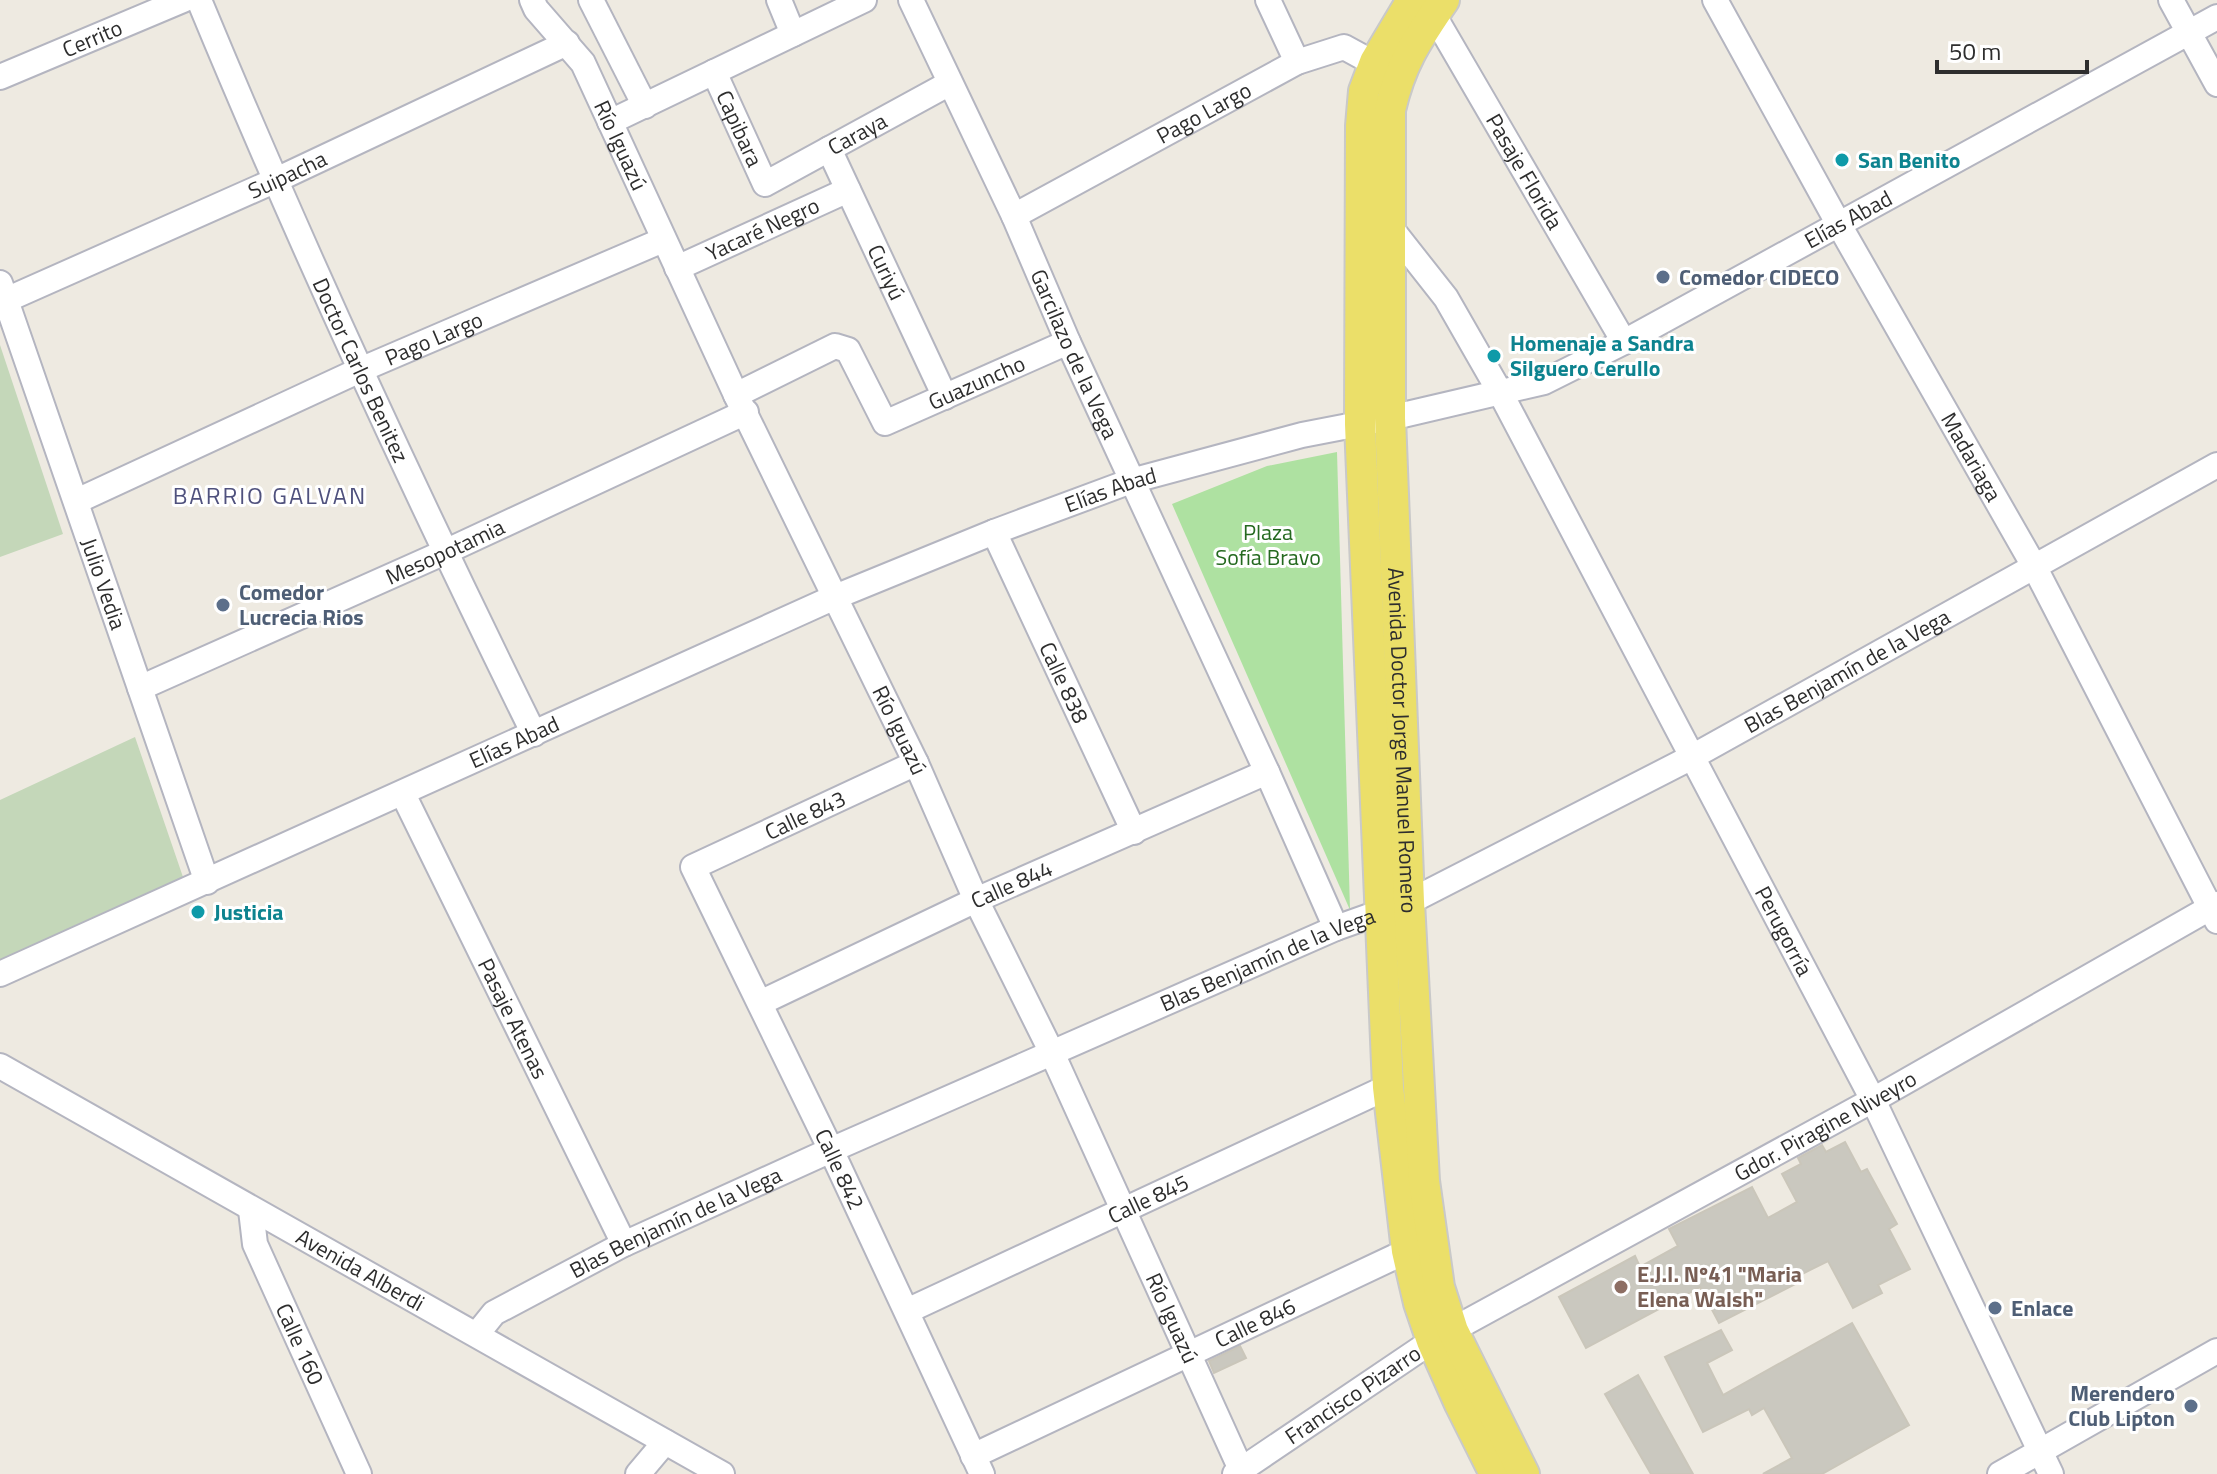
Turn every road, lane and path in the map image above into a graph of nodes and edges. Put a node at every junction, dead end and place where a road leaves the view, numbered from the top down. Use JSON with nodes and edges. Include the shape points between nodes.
{"nodes":[{"id":1,"x":183,"y":0,"type":"edge"},
{"id":2,"x":199,"y":0,"type":"edge"},
{"id":3,"x":591,"y":0,"type":"edge"},
{"id":4,"x":779,"y":0,"type":"edge"},
{"id":5,"x":864,"y":0,"type":"edge"},
{"id":6,"x":911,"y":0,"type":"edge"},
{"id":7,"x":1268,"y":0,"type":"edge"},
{"id":8,"x":1715,"y":0,"type":"edge"},
{"id":9,"x":2171,"y":0,"type":"edge"},
{"id":10,"x":540,"y":3,"type":"edge"},
{"id":11,"x":1429,"y":3,"type":"edge"},
{"id":12,"x":2217,"y":17,"type":"edge"},
{"id":13,"x":2189,"y":32,"type":"junction"},
{"id":14,"x":793,"y":34,"type":"junction"},
{"id":15,"x":567,"y":43,"type":"junction"},
{"id":16,"x":1297,"y":62,"type":"junction"},
{"id":17,"x":1386,"y":70,"type":"junction"},
{"id":18,"x":714,"y":72,"type":"junction"},
{"id":19,"x":0,"y":77,"type":"edge"},
{"id":20,"x":950,"y":83,"type":"junction"},
{"id":21,"x":2217,"y":84,"type":"edge"},
{"id":22,"x":645,"y":106,"type":"junction"},
{"id":23,"x":610,"y":122,"type":"junction"},
{"id":24,"x":829,"y":149,"type":"junction"},
{"id":25,"x":274,"y":181,"type":"junction"},
{"id":26,"x":765,"y":184,"type":"joint"},
{"id":27,"x":848,"y":190,"type":"junction"},
{"id":28,"x":1014,"y":216,"type":"junction"},
{"id":29,"x":1838,"y":223,"type":"junction"},
{"id":30,"x":1390,"y":227,"type":"junction"},
{"id":31,"x":663,"y":240,"type":"junction"},
{"id":32,"x":677,"y":268,"type":"junction"},
{"id":33,"x":3,"y":292,"type":"edge"},
{"id":34,"x":1068,"y":342,"type":"junction"},
{"id":35,"x":1624,"y":342,"type":"junction"},
{"id":36,"x":360,"y":370,"type":"junction"},
{"id":37,"x":1501,"y":394,"type":"junction"},
{"id":38,"x":945,"y":397,"type":"junction"},
{"id":39,"x":741,"y":404,"type":"junction"},
{"id":40,"x":1390,"y":418,"type":"junction"},
{"id":41,"x":885,"y":423,"type":"joint"},
{"id":42,"x":1360,"y":424,"type":"junction"},
{"id":43,"x":2217,"y":465,"type":"edge"},
{"id":44,"x":1131,"y":481,"type":"junction"},
{"id":45,"x":77,"y":501,"type":"junction"},
{"id":46,"x":994,"y":532,"type":"junction"},
{"id":47,"x":445,"y":552,"type":"junction"},
{"id":48,"x":2034,"y":566,"type":"junction"},
{"id":49,"x":835,"y":597,"type":"junction"},
{"id":50,"x":140,"y":688,"type":"junction"},
{"id":51,"x":534,"y":734,"type":"junction"},
{"id":52,"x":1692,"y":757,"type":"junction"},
{"id":53,"x":916,"y":763,"type":"junction"},
{"id":54,"x":1267,"y":772,"type":"junction"},
{"id":55,"x":403,"y":794,"type":"junction"},
{"id":56,"x":1134,"y":832,"type":"junction"},
{"id":57,"x":693,"y":867,"type":"joint"},
{"id":58,"x":207,"y":882,"type":"junction"},
{"id":59,"x":976,"y":900,"type":"junction"},
{"id":60,"x":1409,"y":902,"type":"junction"},
{"id":61,"x":2215,"y":911,"type":"edge"},
{"id":62,"x":1380,"y":912,"type":"junction"},
{"id":63,"x":1336,"y":928,"type":"junction"},
{"id":64,"x":0,"y":974,"type":"edge"},
{"id":65,"x":760,"y":1003,"type":"junction"},
{"id":66,"x":1052,"y":1053,"type":"junction"},
{"id":67,"x":0,"y":1066,"type":"edge"},
{"id":68,"x":1388,"y":1087,"type":"junction"},
{"id":69,"x":1873,"y":1100,"type":"junction"},
{"id":70,"x":831,"y":1150,"type":"junction"},
{"id":71,"x":1123,"y":1209,"type":"junction"},
{"id":72,"x":251,"y":1210,"type":"junction"},
{"id":73,"x":624,"y":1244,"type":"junction"},
{"id":74,"x":1407,"y":1251,"type":"junction"},
{"id":75,"x":907,"y":1311,"type":"junction"},
{"id":76,"x":477,"y":1334,"type":"junction"},
{"id":77,"x":1442,"y":1336,"type":"junction"},
{"id":78,"x":2217,"y":1351,"type":"edge"},
{"id":79,"x":1190,"y":1354,"type":"junction"},
{"id":80,"x":665,"y":1442,"type":"junction"},
{"id":81,"x":2040,"y":1452,"type":"junction"},
{"id":82,"x":978,"y":1465,"type":"edge"},
{"id":83,"x":1240,"y":1473,"type":"edge"},
{"id":84,"x":359,"y":1474,"type":"edge"},
{"id":85,"x":638,"y":1474,"type":"edge"},
{"id":86,"x":722,"y":1474,"type":"edge"},
{"id":87,"x":1495,"y":1474,"type":"edge"},
{"id":88,"x":1524,"y":1474,"type":"edge"},
{"id":89,"x":2000,"y":1474,"type":"edge"},
{"id":90,"x":2051,"y":1474,"type":"edge"}],
"edges":[{"from":1,"to":19,"type":"street","name":"Cerrito"},
{"from":2,"to":25,"type":"street","name":"Doctor Carlos Benitez"},
{"from":3,"to":22,"type":"street"},
{"from":4,"to":14,"type":"street"},
{"from":5,"to":14,"type":"street"},
{"from":6,"to":20,"type":"street","name":"Garcilazo de la Vega"},
{"from":7,"to":16,"type":"street"},
{"from":8,"to":29,"type":"street","name":"Madariaga"},
{"from":9,"to":13,"type":"street"},
{"from":10,"to":15,"type":"street","name":"Río Iguazú"},
{"from":11,"to":17,"type":"main road","name":"Avenida Doctor Jorge Manuel Romero"},
{"from":11,"to":35,"type":"street","name":"Pasaje Florida"},
{"from":12,"to":13,"type":"street","name":"Elías Abad"},
{"from":13,"to":21,"type":"street"},
{"from":13,"to":29,"type":"street","name":"Elías Abad"},
{"from":14,"to":18,"type":"street"},
{"from":15,"to":23,"type":"street","name":"Río Iguazú","via":[[583,63]]},
{"from":15,"to":25,"type":"street","name":"Suipacha"},
{"from":16,"to":17,"type":"street","name":"Pago Largo","via":[[1344,47]]},
{"from":16,"to":28,"type":"street","name":"Pago Largo"},
{"from":17,"to":30,"type":"main road","name":"Avenida Doctor Jorge Manuel Romero"},
{"from":17,"to":42,"type":"main road","name":"Avenida Doctor Jorge Manuel Romero","via":[[1364,91],[1361,126]]},
{"from":18,"to":22,"type":"street"},
{"from":18,"to":26,"type":"street","name":"Capibara"},
{"from":20,"to":24,"type":"street","name":"Caraya"},
{"from":20,"to":28,"type":"street","name":"Garcilazo de la Vega"},
{"from":22,"to":23,"type":"street"},
{"from":23,"to":31,"type":"street","name":"Río Iguazú"},
{"from":24,"to":26,"type":"street","name":"Caraya"},
{"from":24,"to":27,"type":"street","name":"Curiyú"},
{"from":25,"to":33,"type":"street","name":"Suipacha"},
{"from":25,"to":36,"type":"street","name":"Doctor Carlos Benitez"},
{"from":27,"to":32,"type":"street","name":"Yacaré Negro"},
{"from":27,"to":38,"type":"street","name":"Curiyú"},
{"from":28,"to":34,"type":"street","name":"Garcilazo de la Vega"},
{"from":29,"to":35,"type":"street","name":"Elías Abad"},
{"from":29,"to":48,"type":"street","name":"Madariaga"},
{"from":30,"to":37,"type":"street","name":"Perugorría","via":[[1446,298]]},
{"from":30,"to":40,"type":"main road","name":"Avenida Doctor Jorge Manuel Romero"},
{"from":31,"to":32,"type":"street","name":"Río Iguazú"},
{"from":31,"to":36,"type":"street","name":"Pago Largo"},
{"from":32,"to":39,"type":"street","name":"Río Iguazú"},
{"from":33,"to":45,"type":"street","name":"Julio Vedia"},
{"from":34,"to":38,"type":"street","name":"Guazuncho"},
{"from":34,"to":44,"type":"street","name":"Garcilazo de la Vega"},
{"from":35,"to":37,"type":"street","name":"Elías Abad","via":[[1544,382]]},
{"from":36,"to":45,"type":"street","name":"Pago Largo"},
{"from":36,"to":47,"type":"street","name":"Doctor Carlos Benitez"},
{"from":37,"to":40,"type":"street","name":"Elías Abad"},
{"from":37,"to":52,"type":"street","name":"Perugorría"},
{"from":38,"to":41,"type":"street","name":"Guazuncho"},
{"from":39,"to":41,"type":"street","name":"Mesopotamia","via":[[835,346],[848,350]]},
{"from":39,"to":47,"type":"street","name":"Mesopotamia"},
{"from":39,"to":49,"type":"street","name":"Río Iguazú"},
{"from":40,"to":42,"type":"street","name":"Elías Abad"},
{"from":40,"to":60,"type":"main road","name":"Avenida Doctor Jorge Manuel Romero"},
{"from":42,"to":44,"type":"street","name":"Elías Abad"},
{"from":42,"to":62,"type":"main road","name":"Avenida Doctor Jorge Manuel Romero"},
{"from":43,"to":48,"type":"street","name":"Blas Benjamín de la Vega"},
{"from":44,"to":46,"type":"street","name":"Elías Abad"},
{"from":44,"to":54,"type":"street","name":"Garcilazo de la Vega"},
{"from":45,"to":50,"type":"street","name":"Julio Vedia"},
{"from":46,"to":49,"type":"street","name":"Elías Abad"},
{"from":46,"to":56,"type":"street","name":"Calle 838"},
{"from":47,"to":50,"type":"street","name":"Mesopotamia"},
{"from":47,"to":51,"type":"street","name":"Doctor Carlos Benitez"},
{"from":48,"to":52,"type":"street","name":"Blas Benjamín de la Vega"},
{"from":48,"to":61,"type":"street","name":"Madariaga"},
{"from":49,"to":51,"type":"street","name":"Elías Abad"},
{"from":49,"to":53,"type":"street","name":"Río Iguazú"},
{"from":50,"to":58,"type":"street","name":"Julio Vedia"},
{"from":51,"to":55,"type":"street","name":"Elías Abad"},
{"from":52,"to":60,"type":"street","name":"Blas Benjamín de la Vega"},
{"from":52,"to":69,"type":"street","name":"Perugorría"},
{"from":53,"to":57,"type":"street","name":"Calle 843"},
{"from":53,"to":59,"type":"street","name":"Río Iguazú"},
{"from":54,"to":56,"type":"street","name":"Calle 844"},
{"from":54,"to":63,"type":"street","name":"Garcilazo de la Vega"},
{"from":55,"to":58,"type":"street","name":"Elías Abad"},
{"from":55,"to":73,"type":"street","name":"Pasaje Atenas"},
{"from":56,"to":59,"type":"street","name":"Calle 844"},
{"from":57,"to":65,"type":"street","name":"Calle 842"},
{"from":58,"to":64,"type":"street","name":"Elías Abad"},
{"from":59,"to":65,"type":"street","name":"Calle 844"},
{"from":59,"to":66,"type":"street","name":"Río Iguazú"},
{"from":60,"to":62,"type":"street","name":"Blas Benjamín de la Vega"},
{"from":60,"to":77,"type":"main road","name":"Avenida Doctor Jorge Manuel Romero","via":[[1424,1181]]},
{"from":61,"to":69,"type":"street","name":"Gdor. Piragine Niveyro"},
{"from":62,"to":63,"type":"street","name":"Blas Benjamín de la Vega"},
{"from":62,"to":68,"type":"main road","name":"Avenida Doctor Jorge Manuel Romero"},
{"from":63,"to":66,"type":"street","name":"Blas Benjamín de la Vega"},
{"from":65,"to":70,"type":"street","name":"Calle 842"},
{"from":66,"to":70,"type":"street","name":"Blas Benjamín de la Vega"},
{"from":66,"to":71,"type":"street","name":"Río Iguazú"},
{"from":67,"to":72,"type":"street","name":"Avenida Alberdi"},
{"from":68,"to":71,"type":"street","name":"Calle 845"},
{"from":68,"to":74,"type":"main road","name":"Avenida Doctor Jorge Manuel Romero"},
{"from":69,"to":77,"type":"street","name":"Gdor. Piragine Niveyro"},
{"from":69,"to":81,"type":"street","name":"Perugorría"},
{"from":70,"to":73,"type":"street","name":"Blas Benjamín de la Vega"},
{"from":70,"to":75,"type":"street","name":"Calle 842"},
{"from":71,"to":75,"type":"street","name":"Calle 845"},
{"from":71,"to":79,"type":"street","name":"Río Iguazú"},
{"from":72,"to":76,"type":"street","name":"Avenida Alberdi"},
{"from":72,"to":84,"type":"street","name":"Calle 160","via":[[255,1244]]},
{"from":73,"to":76,"type":"street","name":"Blas Benjamín de la Vega","via":[[494,1313]]},
{"from":74,"to":77,"type":"main road","name":"Avenida Doctor Jorge Manuel Romero","via":[[1419,1303]]},
{"from":74,"to":79,"type":"street","name":"Calle 846"},
{"from":75,"to":82,"type":"street","name":"Calle 842"},
{"from":76,"to":80,"type":"street","name":"Avenida Alberdi"},
{"from":77,"to":83,"type":"street","name":"Francisco Pizarro"},
{"from":77,"to":87,"type":"main road","name":"Avenida Doctor Jorge Manuel Romero","via":[[1460,1404]]},
{"from":77,"to":88,"type":"main road","name":"Avenida Doctor Jorge Manuel Romero"},
{"from":78,"to":81,"type":"street"},
{"from":79,"to":82,"type":"street","name":"Calle 846"},
{"from":79,"to":83,"type":"street","name":"Río Iguazú"},
{"from":80,"to":85,"type":"street"},
{"from":80,"to":86,"type":"street","name":"Avenida Alberdi"},
{"from":81,"to":89,"type":"street"},
{"from":81,"to":90,"type":"street","name":"Perugorría"}]}
